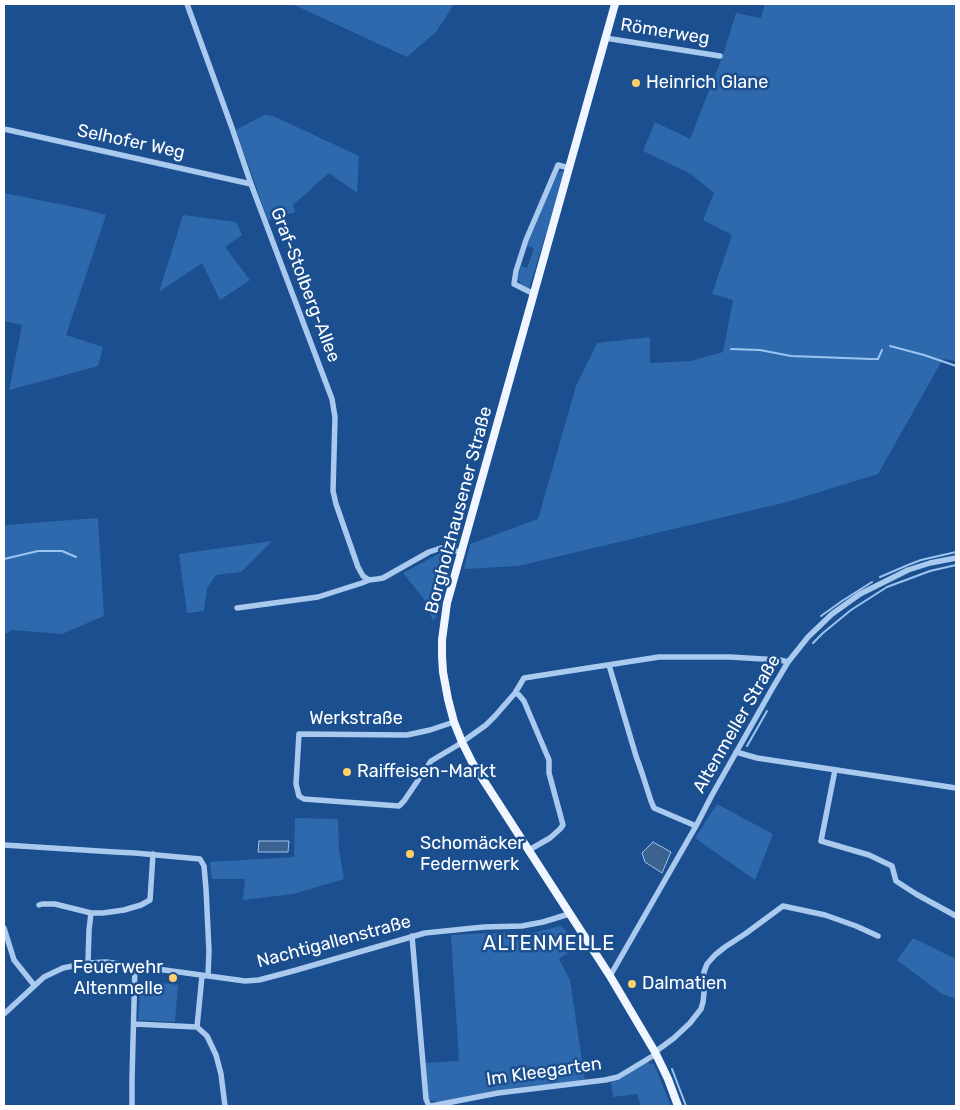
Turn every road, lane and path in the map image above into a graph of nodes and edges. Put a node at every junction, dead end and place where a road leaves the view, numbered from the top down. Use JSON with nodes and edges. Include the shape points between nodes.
{"nodes":[{"id":1,"x":187,"y":4,"type":"edge"},
{"id":2,"x":615,"y":4,"type":"edge"},
{"id":3,"x":605,"y":38,"type":"junction"},
{"id":4,"x":720,"y":56,"type":"dead end"},
{"id":5,"x":4,"y":129,"type":"edge"},
{"id":6,"x":569,"y":168,"type":"junction"},
{"id":7,"x":251,"y":184,"type":"junction"},
{"id":8,"x":534,"y":294,"type":"junction"},
{"id":9,"x":461,"y":552,"type":"junction"},
{"id":10,"x":956,"y":558,"type":"edge"},
{"id":11,"x":369,"y":580,"type":"junction"},
{"id":12,"x":237,"y":608,"type":"dead end"},
{"id":13,"x":788,"y":662,"type":"junction"},
{"id":14,"x":609,"y":665,"type":"junction"},
{"id":15,"x":515,"y":693,"type":"junction"},
{"id":16,"x":454,"y":722,"type":"junction"},
{"id":17,"x":462,"y":742,"type":"junction"},
{"id":18,"x":736,"y":752,"type":"junction"},
{"id":19,"x":835,"y":770,"type":"junction"},
{"id":20,"x":956,"y":788,"type":"edge"},
{"id":21,"x":696,"y":826,"type":"junction"},
{"id":22,"x":4,"y":845,"type":"edge"},
{"id":23,"x":529,"y":850,"type":"junction"},
{"id":24,"x":153,"y":854,"type":"junction"},
{"id":25,"x":39,"y":905,"type":"dead end"},
{"id":26,"x":91,"y":913,"type":"junction"},
{"id":27,"x":570,"y":914,"type":"junction"},
{"id":28,"x":956,"y":916,"type":"edge"},
{"id":29,"x":4,"y":928,"type":"edge"},
{"id":30,"x":412,"y":936,"type":"junction"},
{"id":31,"x":878,"y":936,"type":"dead end"},
{"id":32,"x":88,"y":962,"type":"junction"},
{"id":33,"x":135,"y":966,"type":"junction"},
{"id":34,"x":205,"y":976,"type":"junction"},
{"id":35,"x":610,"y":976,"type":"junction"},
{"id":36,"x":34,"y":985,"type":"junction"},
{"id":37,"x":4,"y":1014,"type":"edge"},
{"id":38,"x":134,"y":1024,"type":"junction"},
{"id":39,"x":197,"y":1027,"type":"junction"},
{"id":40,"x":655,"y":1053,"type":"junction"},
{"id":41,"x":132,"y":1106,"type":"edge"},
{"id":42,"x":226,"y":1106,"type":"edge"},
{"id":43,"x":430,"y":1106,"type":"edge"},
{"id":44,"x":678,"y":1106,"type":"edge"}],
"edges":[{"from":1,"to":7,"type":"street","name":"Graf-Stolberg-Allee"},
{"from":2,"to":3,"type":"main road","name":"Borgholzhausener Straße"},
{"from":3,"to":4,"type":"street","name":"Römerweg"},
{"from":3,"to":6,"type":"main road","name":"Borgholzhausener Straße"},
{"from":5,"to":7,"type":"street","name":"Selhofer Weg"},
{"from":6,"to":8,"type":"main road","name":"Borgholzhausener Straße"},
{"from":6,"to":8,"type":"street","via":[[558,165],[516,272],[514,284]]},
{"from":7,"to":11,"type":"street","name":"Graf-Stolberg-Allee","via":[[332,399],[335,417],[333,491],[358,567]]},
{"from":8,"to":9,"type":"main road","name":"Borgholzhausener Straße"},
{"from":9,"to":11,"type":"street","via":[[441,548],[383,578]]},
{"from":9,"to":16,"type":"main road","name":"Borgholzhausener Straße","via":[[447,603],[442,640],[443,672]]},
{"from":10,"to":13,"type":"street","name":"Altenmeller Straße","via":[[908,570],[860,594],[832,614]]},
{"from":11,"to":12,"type":"street","via":[[318,596]]},
{"from":13,"to":14,"type":"street","via":[[666,656]]},
{"from":13,"to":18,"type":"street","name":"Altenmeller Straße"},
{"from":14,"to":15,"type":"street","via":[[524,678]]},
{"from":14,"to":21,"type":"street","via":[[654,808]]},
{"from":15,"to":17,"type":"street","via":[[496,716]]},
{"from":15,"to":23,"type":"street","via":[[524,701],[549,760],[549,773],[563,825],[550,838]]},
{"from":16,"to":17,"type":"main road","name":"Borgholzhausener Straße"},
{"from":16,"to":17,"type":"street","name":"Werkstraße","via":[[407,735],[299,734],[296,784],[299,796],[399,806],[431,761]]},
{"from":17,"to":23,"type":"main road","name":"Borgholzhausener Straße"},
{"from":18,"to":19,"type":"street","via":[[749,757]]},
{"from":18,"to":21,"type":"street","name":"Altenmeller Straße"},
{"from":19,"to":20,"type":"street"},
{"from":19,"to":28,"type":"street","via":[[821,842],[869,855],[892,866],[896,881]]},
{"from":21,"to":35,"type":"street","name":"Altenmeller Straße"},
{"from":22,"to":24,"type":"street"},
{"from":23,"to":27,"type":"main road","name":"Borgholzhausener Straße"},
{"from":24,"to":26,"type":"street","via":[[150,900],[124,910]]},
{"from":24,"to":34,"type":"street","via":[[200,859],[204,866],[208,931]]},
{"from":25,"to":26,"type":"street","via":[[55,904]]},
{"from":26,"to":32,"type":"street"},
{"from":27,"to":30,"type":"street","name":"Nachtigallenstraße","via":[[522,926],[447,930]]},
{"from":27,"to":35,"type":"main road","name":"Borgholzhausener Straße"},
{"from":29,"to":36,"type":"street","via":[[14,960]]},
{"from":30,"to":34,"type":"street","name":"Nachtigallenstraße","via":[[271,978],[245,981]]},
{"from":30,"to":43,"type":"street","name":"Im Kleegarten","via":[[426,1099]]},
{"from":31,"to":40,"type":"street","name":"Im Kleegarten","via":[[825,915],[783,906],[715,954],[704,972],[701,1009],[690,1023]]},
{"from":32,"to":33,"type":"street","name":"Nachtigallenstraße"},
{"from":32,"to":36,"type":"street","name":"Nachtigallenstraße","via":[[63,968]]},
{"from":33,"to":34,"type":"street","name":"Nachtigallenstraße"},
{"from":33,"to":38,"type":"street"},
{"from":34,"to":39,"type":"street"},
{"from":35,"to":40,"type":"main road","name":"Borgholzhausener Straße"},
{"from":36,"to":37,"type":"street","name":"Nachtigallenstraße"},
{"from":38,"to":39,"type":"street"},
{"from":38,"to":41,"type":"street"},
{"from":39,"to":42,"type":"street","via":[[207,1036],[216,1055]]},
{"from":40,"to":43,"type":"street","name":"Im Kleegarten","via":[[618,1077]]},
{"from":40,"to":44,"type":"main road","name":"Borgholzhausener Straße"}]}
